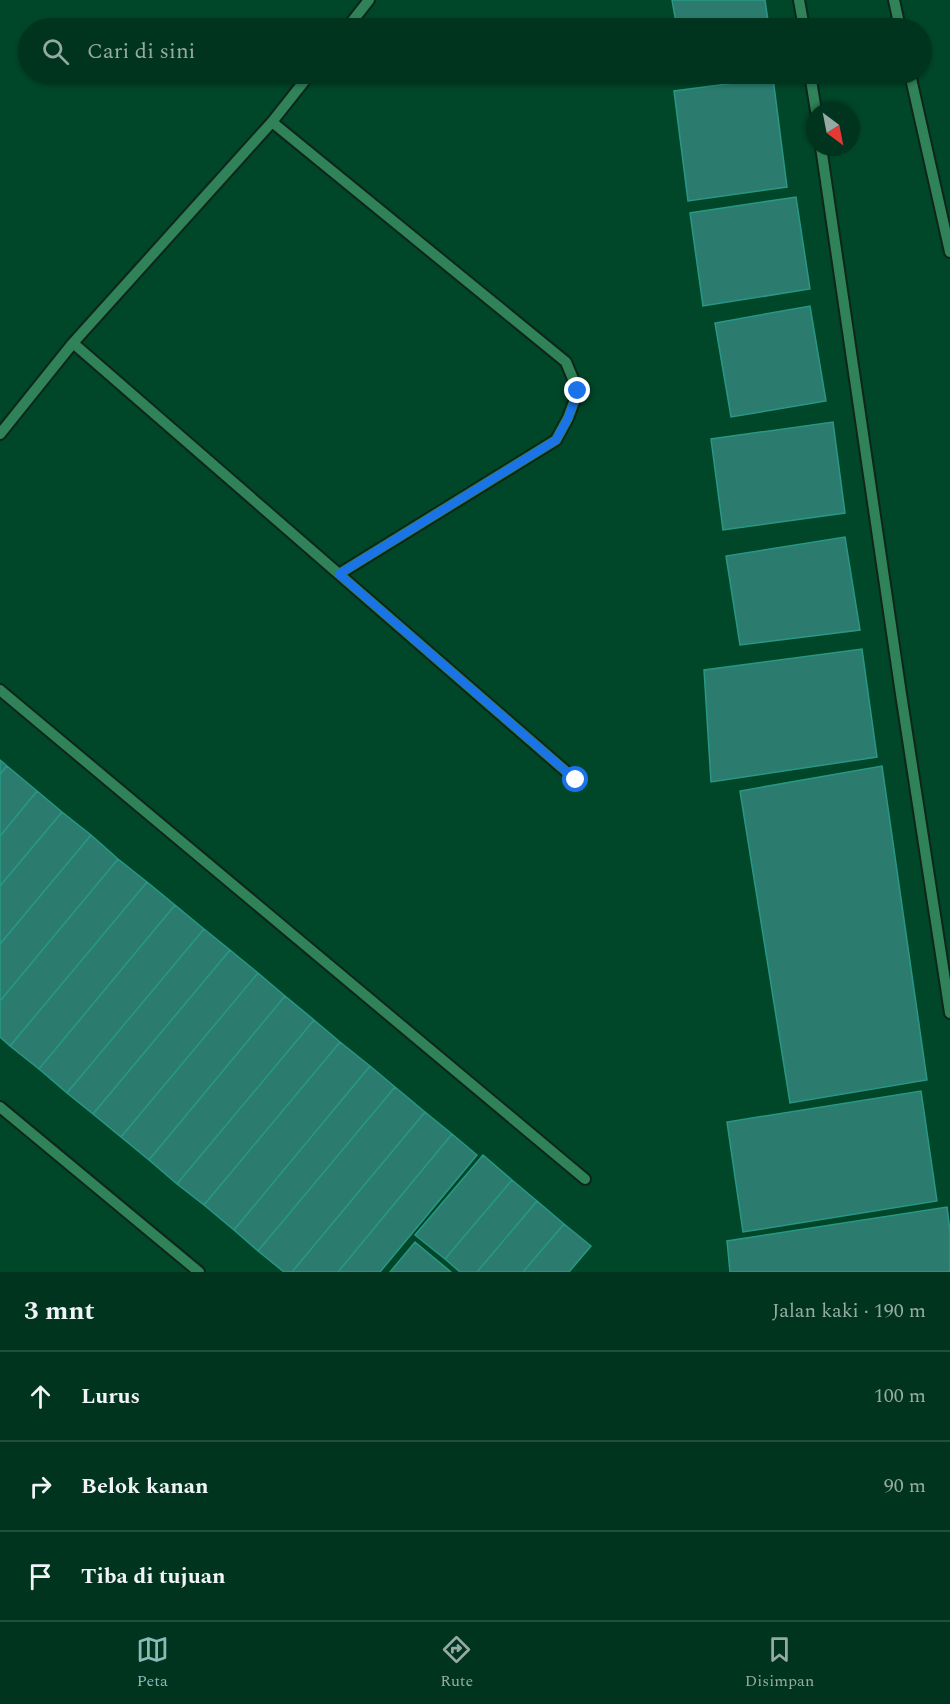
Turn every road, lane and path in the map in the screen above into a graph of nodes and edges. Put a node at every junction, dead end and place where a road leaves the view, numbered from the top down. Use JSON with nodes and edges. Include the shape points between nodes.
{"nodes":[{"id":1,"x":369,"y":0,"type":"edge"},
{"id":2,"x":800,"y":0,"type":"edge"},
{"id":3,"x":894,"y":0,"type":"edge"},
{"id":4,"x":354,"y":18,"type":"edge"},
{"id":5,"x":803,"y":18,"type":"edge"},
{"id":6,"x":898,"y":18,"type":"edge"},
{"id":7,"x":302,"y":84,"type":"edge"},
{"id":8,"x":812,"y":84,"type":"edge"},
{"id":9,"x":912,"y":84,"type":"edge"},
{"id":10,"x":815,"y":102,"type":"edge"},
{"id":11,"x":272,"y":122,"type":"junction"},
{"id":12,"x":822,"y":156,"type":"edge"},
{"id":13,"x":950,"y":252,"type":"edge"},
{"id":14,"x":73,"y":343,"type":"junction"},
{"id":15,"x":0,"y":434,"type":"edge"},
{"id":16,"x":339,"y":574,"type":"junction"},
{"id":17,"x":0,"y":690,"type":"edge"},
{"id":18,"x":576,"y":780,"type":"dead end"},
{"id":19,"x":950,"y":1013,"type":"edge"},
{"id":20,"x":0,"y":1107,"type":"edge"},
{"id":21,"x":585,"y":1179,"type":"dead end"},
{"id":22,"x":200,"y":1272,"type":"edge"}],
"edges":[{"from":1,"to":4,"type":"lane"},
{"from":2,"to":5,"type":"lane"},
{"from":3,"to":6,"type":"lane"},
{"from":7,"to":11,"type":"lane"},
{"from":8,"to":10,"type":"lane"},
{"from":9,"to":13,"type":"lane"},
{"from":11,"to":14,"type":"lane"},
{"from":11,"to":16,"type":"lane","via":[[566,362],[578,391],[556,440]]},
{"from":12,"to":19,"type":"lane"},
{"from":14,"to":15,"type":"lane"},
{"from":14,"to":16,"type":"lane"},
{"from":16,"to":18,"type":"lane"},
{"from":17,"to":21,"type":"lane"},
{"from":20,"to":22,"type":"lane"}]}
